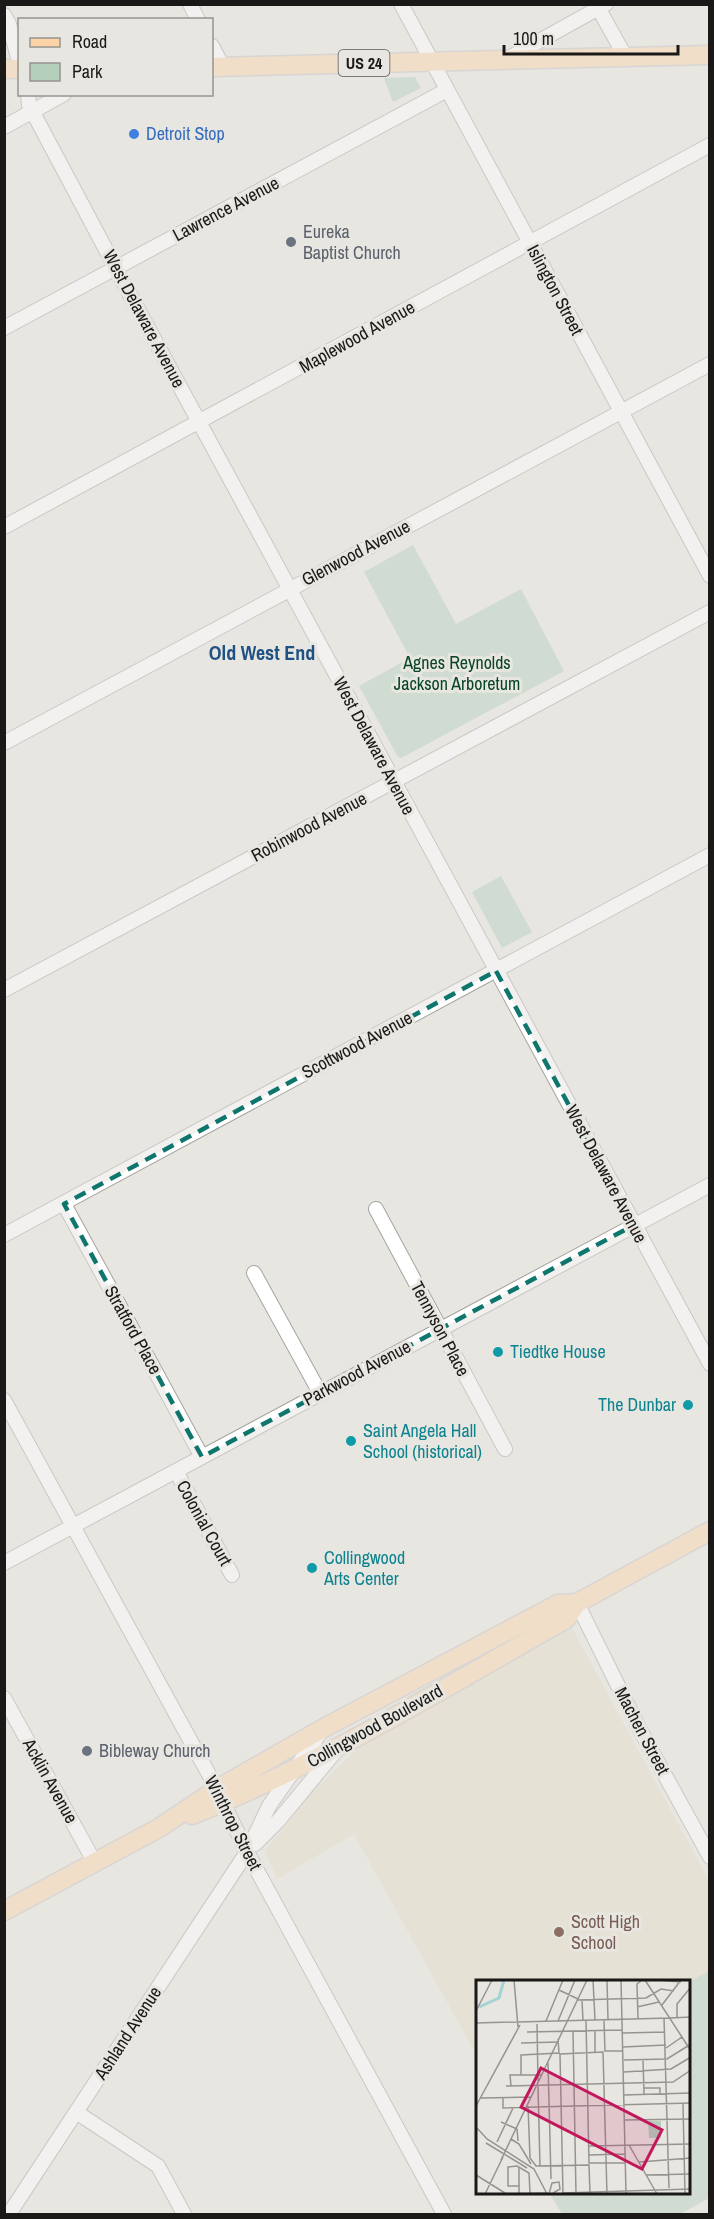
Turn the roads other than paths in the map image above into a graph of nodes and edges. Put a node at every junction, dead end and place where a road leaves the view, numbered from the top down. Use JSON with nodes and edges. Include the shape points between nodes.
{"nodes":[{"id":1,"x":190,"y":4,"type":"edge"},
{"id":2,"x":401,"y":4,"type":"edge"},
{"id":3,"x":600,"y":6,"type":"edge"},
{"id":4,"x":4,"y":15,"type":"edge"},
{"id":5,"x":197,"y":18,"type":"edge"},
{"id":6,"x":213,"y":50,"type":"edge"},
{"id":7,"x":710,"y":55,"type":"edge"},
{"id":8,"x":625,"y":56,"type":"junction"},
{"id":9,"x":18,"y":59,"type":"edge"},
{"id":10,"x":431,"y":60,"type":"junction"},
{"id":11,"x":505,"y":60,"type":"junction"},
{"id":12,"x":217,"y":67,"type":"edge"},
{"id":13,"x":447,"y":90,"type":"junction"},
{"id":14,"x":28,"y":96,"type":"edge"},
{"id":15,"x":61,"y":96,"type":"edge"},
{"id":16,"x":33,"y":112,"type":"junction"},
{"id":17,"x":4,"y":127,"type":"edge"},
{"id":18,"x":710,"y":145,"type":"edge"},
{"id":19,"x":530,"y":243,"type":"junction"},
{"id":20,"x":116,"y":268,"type":"junction"},
{"id":21,"x":4,"y":328,"type":"edge"},
{"id":22,"x":710,"y":364,"type":"edge"},
{"id":23,"x":621,"y":412,"type":"junction"},
{"id":24,"x":200,"y":422,"type":"junction"},
{"id":25,"x":4,"y":527,"type":"edge"},
{"id":26,"x":710,"y":576,"type":"edge"},
{"id":27,"x":289,"y":588,"type":"junction"},
{"id":28,"x":710,"y":612,"type":"edge"},
{"id":29,"x":4,"y":743,"type":"edge"},
{"id":30,"x":393,"y":782,"type":"junction"},
{"id":31,"x":710,"y":855,"type":"edge"},
{"id":32,"x":496,"y":971,"type":"junction"},
{"id":33,"x":4,"y":990,"type":"edge"},
{"id":34,"x":710,"y":1185,"type":"edge"},
{"id":35,"x":64,"y":1204,"type":"junction"},
{"id":36,"x":376,"y":1209,"type":"dead end"},
{"id":37,"x":634,"y":1225,"type":"junction"},
{"id":38,"x":4,"y":1235,"type":"edge"},
{"id":39,"x":254,"y":1273,"type":"dead end"},
{"id":40,"x":440,"y":1329,"type":"junction"},
{"id":41,"x":710,"y":1364,"type":"edge"},
{"id":42,"x":320,"y":1393,"type":"junction"},
{"id":43,"x":4,"y":1400,"type":"edge"},
{"id":44,"x":505,"y":1449,"type":"dead end"},
{"id":45,"x":202,"y":1457,"type":"junction"},
{"id":46,"x":176,"y":1471,"type":"junction"},
{"id":47,"x":73,"y":1526,"type":"junction"},
{"id":48,"x":710,"y":1531,"type":"edge"},
{"id":49,"x":4,"y":1563,"type":"edge"},
{"id":50,"x":232,"y":1575,"type":"dead end"},
{"id":51,"x":577,"y":1603,"type":"junction"},
{"id":52,"x":466,"y":1653,"type":"junction"},
{"id":53,"x":468,"y":1674,"type":"junction"},
{"id":54,"x":4,"y":1698,"type":"edge"},
{"id":55,"x":322,"y":1729,"type":"junction"},
{"id":56,"x":340,"y":1746,"type":"junction"},
{"id":57,"x":291,"y":1771,"type":"junction"},
{"id":58,"x":220,"y":1796,"type":"junction"},
{"id":59,"x":247,"y":1852,"type":"junction"},
{"id":60,"x":710,"y":1857,"type":"edge"},
{"id":61,"x":95,"y":1863,"type":"junction"},
{"id":62,"x":4,"y":1911,"type":"edge"},
{"id":63,"x":76,"y":2112,"type":"junction"},
{"id":64,"x":9,"y":2214,"type":"edge"},
{"id":65,"x":184,"y":2214,"type":"edge"},
{"id":66,"x":444,"y":2214,"type":"edge"}],
"edges":[{"from":1,"to":5,"type":"street"},
{"from":2,"to":10,"type":"street","name":"Islington Street"},
{"from":3,"to":8,"type":"street"},
{"from":3,"to":11,"type":"street"},
{"from":4,"to":9,"type":"street"},
{"from":6,"to":12,"type":"street"},
{"from":7,"to":8,"type":"main road","number":"US 24"},
{"from":8,"to":11,"type":"main road","number":"US 24"},
{"from":10,"to":11,"type":"main road","number":"US 24"},
{"from":10,"to":12,"type":"main road","number":"US 24"},
{"from":10,"to":13,"type":"street","name":"Islington Street"},
{"from":13,"to":19,"type":"street","name":"Islington Street"},
{"from":13,"to":20,"type":"street","name":"Lawrence Avenue"},
{"from":14,"to":16,"type":"street","name":"West Delaware Avenue"},
{"from":15,"to":16,"type":"street"},
{"from":16,"to":17,"type":"street"},
{"from":16,"to":20,"type":"street","name":"West Delaware Avenue"},
{"from":18,"to":19,"type":"street","name":"Maplewood Avenue"},
{"from":19,"to":23,"type":"street","name":"Islington Street"},
{"from":19,"to":24,"type":"street","name":"Maplewood Avenue"},
{"from":20,"to":21,"type":"street","name":"Lawrence Avenue"},
{"from":20,"to":24,"type":"street","name":"West Delaware Avenue"},
{"from":22,"to":23,"type":"street","name":"Glenwood Avenue"},
{"from":23,"to":26,"type":"street","name":"Islington Street"},
{"from":23,"to":27,"type":"street","name":"Glenwood Avenue"},
{"from":24,"to":25,"type":"street","name":"Maplewood Avenue"},
{"from":24,"to":27,"type":"street","name":"West Delaware Avenue"},
{"from":27,"to":29,"type":"street","name":"Glenwood Avenue"},
{"from":27,"to":30,"type":"street","name":"West Delaware Avenue"},
{"from":28,"to":30,"type":"street","name":"Robinwood Avenue"},
{"from":30,"to":32,"type":"street","name":"West Delaware Avenue"},
{"from":30,"to":33,"type":"street","name":"Robinwood Avenue"},
{"from":31,"to":32,"type":"street","name":"Scottwood Avenue"},
{"from":32,"to":35,"type":"street","name":"Scottwood Avenue"},
{"from":32,"to":37,"type":"street","name":"West Delaware Avenue"},
{"from":34,"to":37,"type":"street","name":"Parkwood Avenue"},
{"from":35,"to":38,"type":"street","name":"Scottwood Avenue"},
{"from":35,"to":45,"type":"street","name":"Stratford Place"},
{"from":36,"to":40,"type":"street","name":"Tennyson Place"},
{"from":37,"to":40,"type":"street","name":"Parkwood Avenue"},
{"from":37,"to":41,"type":"street","name":"West Delaware Avenue"},
{"from":39,"to":42,"type":"street"},
{"from":40,"to":42,"type":"street","name":"Parkwood Avenue"},
{"from":40,"to":44,"type":"street","name":"Tennyson Place"},
{"from":42,"to":45,"type":"street","name":"Parkwood Avenue"},
{"from":43,"to":47,"type":"street","name":"Winthrop Street"},
{"from":45,"to":46,"type":"street","name":"Parkwood Avenue"},
{"from":46,"to":47,"type":"street","name":"Parkwood Avenue"},
{"from":46,"to":50,"type":"street","name":"Colonial Court"},
{"from":47,"to":49,"type":"street","name":"Parkwood Avenue"},
{"from":47,"to":58,"type":"street","name":"Winthrop Street"},
{"from":48,"to":51,"type":"main road","name":"Collingwood Boulevard"},
{"from":51,"to":52,"type":"main road","name":"Collingwood Boulevard","via":[[558,1604]]},
{"from":51,"to":53,"type":"main road","name":"Collingwood Boulevard","via":[[566,1619]]},
{"from":51,"to":60,"type":"street","name":"Machen Street","via":[[639,1728]]},
{"from":52,"to":53,"type":"main road"},
{"from":52,"to":55,"type":"main road","name":"Collingwood Boulevard"},
{"from":53,"to":56,"type":"main road","name":"Collingwood Boulevard"},
{"from":54,"to":61,"type":"street","name":"Acklin Avenue"},
{"from":55,"to":57,"type":"street","name":"Ashland Avenue"},
{"from":55,"to":58,"type":"main road","name":"Collingwood Boulevard"},
{"from":56,"to":57,"type":"main road","name":"Collingwood Boulevard"},
{"from":56,"to":59,"type":"street","name":"Ashland Avenue"},
{"from":57,"to":58,"type":"main road","name":"Collingwood Boulevard"},
{"from":57,"to":59,"type":"street","name":"Ashland Avenue"},
{"from":58,"to":59,"type":"street","name":"Winthrop Street"},
{"from":58,"to":61,"type":"main road","name":"Collingwood Boulevard"},
{"from":59,"to":63,"type":"street","name":"Ashland Avenue"},
{"from":59,"to":66,"type":"street","name":"Winthrop Street"},
{"from":61,"to":62,"type":"main road","name":"Collingwood Boulevard"},
{"from":63,"to":64,"type":"street","name":"Ashland Avenue"},
{"from":63,"to":65,"type":"street","via":[[158,2166]]}]}
